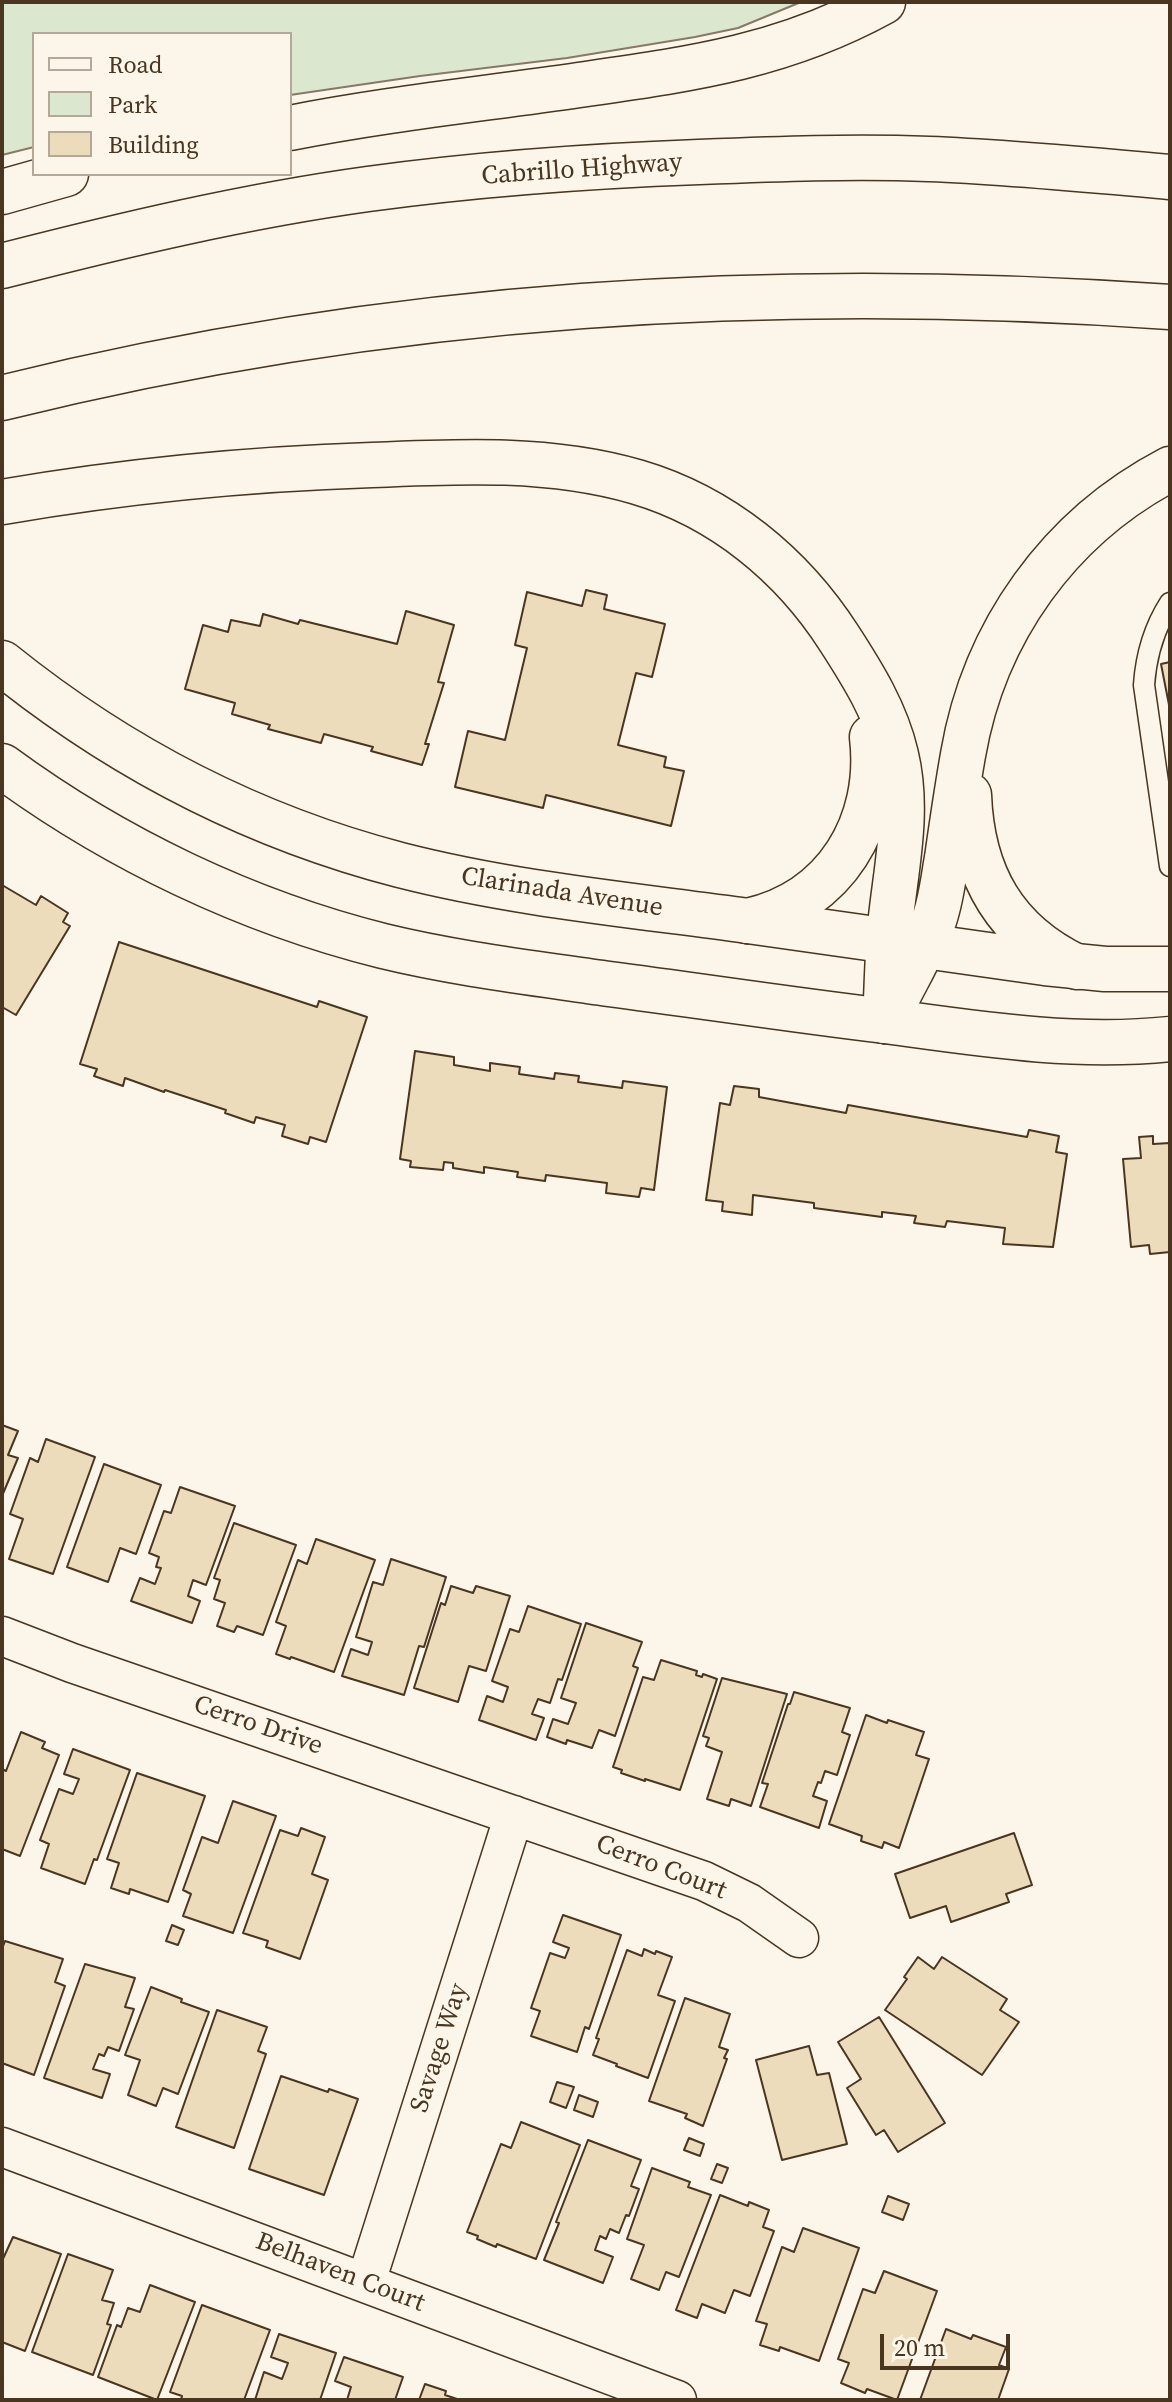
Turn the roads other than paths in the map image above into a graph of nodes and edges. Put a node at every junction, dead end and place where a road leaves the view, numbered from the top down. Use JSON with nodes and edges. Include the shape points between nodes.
{"nodes":[{"id":1,"x":883,"y":2,"type":"edge"},
{"id":2,"x":292,"y":128,"type":"edge"},
{"id":3,"x":59,"y":176,"type":"edge"},
{"id":4,"x":1170,"y":177,"type":"edge"},
{"id":5,"x":2,"y":192,"type":"edge"},
{"id":6,"x":2,"y":266,"type":"edge"},
{"id":7,"x":1170,"y":307,"type":"edge"},
{"id":8,"x":2,"y":398,"type":"edge"},
{"id":9,"x":1170,"y":469,"type":"edge"},
{"id":10,"x":13,"y":500,"type":"edge"},
{"id":11,"x":1170,"y":603,"type":"edge"},
{"id":12,"x":842,"y":643,"type":"junction"},
{"id":13,"x":2,"y":663,"type":"edge"},
{"id":14,"x":980,"y":685,"type":"junction"},
{"id":15,"x":2,"y":766,"type":"edge"},
{"id":16,"x":1170,"y":866,"type":"edge"},
{"id":17,"x":748,"y":921,"type":"junction"},
{"id":18,"x":906,"y":944,"type":"junction"},
{"id":19,"x":1077,"y":967,"type":"junction"},
{"id":20,"x":1170,"y":969,"type":"edge"},
{"id":21,"x":885,"y":1021,"type":"junction"},
{"id":22,"x":1170,"y":1039,"type":"edge"},
{"id":23,"x":2,"y":1636,"type":"edge"},
{"id":24,"x":514,"y":1815,"type":"junction"},
{"id":25,"x":799,"y":1938,"type":"dead end"},
{"id":26,"x":2,"y":2147,"type":"edge"},
{"id":27,"x":366,"y":2282,"type":"junction"},
{"id":28,"x":677,"y":2400,"type":"edge"}],
"edges":[{"from":1,"to":2,"type":"main road","via":[[808,38],[729,61]]},
{"from":3,"to":5,"type":"main road"},
{"from":4,"to":6,"type":"main road","name":"Cabrillo Highway","via":[[929,159],[556,169],[277,204]]},
{"from":7,"to":8,"type":"main road","via":[[850,295],[575,305],[300,336]]},
{"from":9,"to":14,"type":"main road","via":[[1111,505],[1050,565],[1008,624]]},
{"from":10,"to":12,"type":"main road","via":[[158,480],[326,466],[497,462],[595,473],[654,488],[731,526],[795,580]]},
{"from":11,"to":16,"type":"lane","via":[[1152,638],[1144,685]]},
{"from":12,"to":17,"type":"main road","via":[[860,684],[871,732],[869,805],[857,836],[828,878],[788,907]]},
{"from":12,"to":18,"type":"main road","via":[[877,702],[897,756]]},
{"from":13,"to":17,"type":"main road","name":"Clarinada Avenue","via":[[62,710],[142,760],[224,803],[311,838],[447,876]]},
{"from":14,"to":18,"type":"main road","via":[[938,908]]},
{"from":14,"to":19,"type":"main road","via":[[969,779],[973,835],[982,869],[1018,926]]},
{"from":15,"to":21,"type":"main road","via":[[92,825],[175,870],[353,937],[524,972]]},
{"from":17,"to":18,"type":"main road","name":"Clarinada Avenue"},
{"from":18,"to":19,"type":"main road","name":"Clarinada Avenue"},
{"from":18,"to":21,"type":"main road"},
{"from":19,"to":20,"type":"main road","name":"Clarinada Avenue"},
{"from":21,"to":22,"type":"main road","via":[[1073,1043]]},
{"from":23,"to":24,"type":"street","name":"Cerro Drive"},
{"from":24,"to":25,"type":"street","name":"Cerro Court","via":[[704,1881],[749,1903]]},
{"from":24,"to":27,"type":"street","name":"Savage Way"},
{"from":26,"to":27,"type":"street","name":"Belhaven Court"},
{"from":27,"to":28,"type":"street","name":"Belhaven Court"}]}
